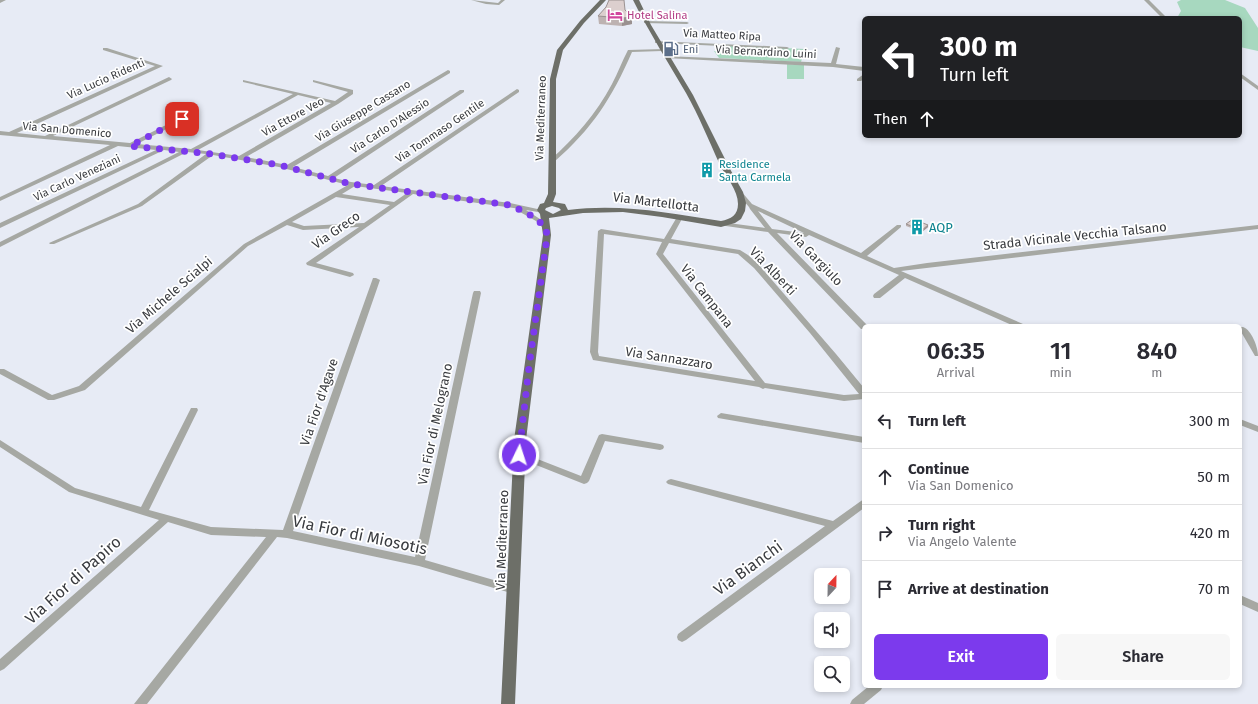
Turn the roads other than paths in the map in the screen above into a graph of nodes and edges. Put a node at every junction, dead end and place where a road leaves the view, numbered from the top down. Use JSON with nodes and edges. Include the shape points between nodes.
{"nodes":[{"id":1,"x":4,"y":0,"type":"edge"},
{"id":2,"x":473,"y":0,"type":"edge"},
{"id":3,"x":503,"y":0,"type":"edge"},
{"id":4,"x":603,"y":0,"type":"edge"},
{"id":5,"x":636,"y":0,"type":"edge"},
{"id":6,"x":1146,"y":0,"type":"edge"},
{"id":7,"x":0,"y":2,"type":"edge"},
{"id":8,"x":494,"y":3,"type":"edge"},
{"id":9,"x":1162,"y":16,"type":"edge"},
{"id":10,"x":686,"y":23,"type":"dead end"},
{"id":11,"x":647,"y":24,"type":"junction"},
{"id":12,"x":680,"y":29,"type":"dead end"},
{"id":13,"x":657,"y":42,"type":"junction"},
{"id":14,"x":105,"y":48,"type":"dead end"},
{"id":15,"x":787,"y":48,"type":"dead end"},
{"id":16,"x":838,"y":48,"type":"dead end"},
{"id":17,"x":662,"y":50,"type":"junction"},
{"id":18,"x":666,"y":57,"type":"junction"},
{"id":19,"x":833,"y":65,"type":"junction"},
{"id":20,"x":862,"y":69,"type":"edge"},
{"id":21,"x":448,"y":72,"type":"dead end"},
{"id":22,"x":1242,"y":76,"type":"edge"},
{"id":23,"x":862,"y":78,"type":"edge"},
{"id":24,"x":169,"y":79,"type":"dead end"},
{"id":25,"x":859,"y":80,"type":"dead end"},
{"id":26,"x":245,"y":81,"type":"dead end"},
{"id":27,"x":314,"y":82,"type":"dead end"},
{"id":28,"x":1258,"y":88,"type":"edge"},
{"id":29,"x":462,"y":91,"type":"dead end"},
{"id":30,"x":517,"y":91,"type":"dead end"},
{"id":31,"x":298,"y":94,"type":"junction"},
{"id":32,"x":336,"y":103,"type":"junction"},
{"id":33,"x":182,"y":119,"type":"dead end"},
{"id":34,"x":0,"y":133,"type":"edge"},
{"id":35,"x":9,"y":134,"type":"junction"},
{"id":36,"x":47,"y":137,"type":"junction"},
{"id":37,"x":117,"y":144,"type":"junction"},
{"id":38,"x":130,"y":146,"type":"junction"},
{"id":39,"x":569,"y":148,"type":"junction"},
{"id":40,"x":166,"y":149,"type":"junction"},
{"id":41,"x":552,"y":149,"type":"junction"},
{"id":42,"x":189,"y":151,"type":"junction"},
{"id":43,"x":212,"y":154,"type":"junction"},
{"id":44,"x":240,"y":158,"type":"junction"},
{"id":45,"x":552,"y":162,"type":"junction"},
{"id":46,"x":288,"y":167,"type":"junction"},
{"id":47,"x":329,"y":178,"type":"junction"},
{"id":48,"x":355,"y":184,"type":"junction"},
{"id":49,"x":375,"y":187,"type":"junction"},
{"id":50,"x":739,"y":192,"type":"junction"},
{"id":51,"x":411,"y":193,"type":"junction"},
{"id":52,"x":335,"y":195,"type":"junction"},
{"id":53,"x":0,"y":199,"type":"edge"},
{"id":54,"x":394,"y":204,"type":"junction"},
{"id":55,"x":510,"y":205,"type":"junction"},
{"id":56,"x":750,"y":206,"type":"junction"},
{"id":57,"x":44,"y":209,"type":"dead end"},
{"id":58,"x":545,"y":209,"type":"junction"},
{"id":59,"x":562,"y":214,"type":"junction"},
{"id":60,"x":680,"y":217,"type":"junction"},
{"id":61,"x":286,"y":222,"type":"junction"},
{"id":62,"x":721,"y":224,"type":"junction"},
{"id":63,"x":364,"y":225,"type":"junction"},
{"id":64,"x":0,"y":226,"type":"edge"},
{"id":65,"x":899,"y":226,"type":"dead end"},
{"id":66,"x":1258,"y":227,"type":"edge"},
{"id":67,"x":770,"y":230,"type":"junction"},
{"id":68,"x":546,"y":231,"type":"junction"},
{"id":69,"x":601,"y":231,"type":"joint"},
{"id":70,"x":825,"y":240,"type":"junction"},
{"id":71,"x":665,"y":241,"type":"junction"},
{"id":72,"x":52,"y":243,"type":"dead end"},
{"id":73,"x":0,"y":245,"type":"edge"},
{"id":74,"x":862,"y":256,"type":"junction"},
{"id":75,"x":894,"y":270,"type":"junction"},
{"id":76,"x":904,"y":274,"type":"junction"},
{"id":77,"x":350,"y":275,"type":"dead end"},
{"id":78,"x":376,"y":280,"type":"dead end"},
{"id":79,"x":477,"y":293,"type":"dead end"},
{"id":80,"x":877,"y":296,"type":"dead end"},
{"id":81,"x":1016,"y":324,"type":"edge"},
{"id":82,"x":862,"y":325,"type":"edge"},
{"id":83,"x":1243,"y":329,"type":"dead end"},
{"id":84,"x":1258,"y":354,"type":"edge"},
{"id":85,"x":1,"y":371,"type":"dead end"},
{"id":86,"x":763,"y":386,"type":"junction"},
{"id":87,"x":862,"y":392,"type":"edge"},
{"id":88,"x":862,"y":395,"type":"edge"},
{"id":89,"x":194,"y":410,"type":"dead end"},
{"id":90,"x":721,"y":416,"type":"dead end"},
{"id":91,"x":1242,"y":423,"type":"edge"},
{"id":92,"x":1258,"y":429,"type":"edge"},
{"id":93,"x":862,"y":440,"type":"edge"},
{"id":94,"x":0,"y":443,"type":"edge"},
{"id":95,"x":660,"y":447,"type":"dead end"},
{"id":96,"x":519,"y":455,"type":"junction"},
{"id":97,"x":671,"y":482,"type":"dead end"},
{"id":98,"x":862,"y":504,"type":"edge"},
{"id":99,"x":143,"y":512,"type":"junction"},
{"id":100,"x":167,"y":518,"type":"junction"},
{"id":101,"x":834,"y":525,"type":"junction"},
{"id":102,"x":274,"y":534,"type":"junction"},
{"id":103,"x":287,"y":534,"type":"junction"},
{"id":104,"x":419,"y":562,"type":"junction"},
{"id":105,"x":514,"y":590,"type":"junction"},
{"id":106,"x":1242,"y":600,"type":"edge"},
{"id":107,"x":1258,"y":608,"type":"edge"},
{"id":108,"x":682,"y":637,"type":"dead end"},
{"id":109,"x":0,"y":666,"type":"edge"},
{"id":110,"x":875,"y":688,"type":"edge"},
{"id":111,"x":140,"y":704,"type":"edge"},
{"id":112,"x":508,"y":704,"type":"edge"},
{"id":113,"x":856,"y":704,"type":"edge"}],
"edges":[{"from":1,"to":7,"type":"street"},
{"from":2,"to":8,"type":"street"},
{"from":3,"to":8,"type":"street","via":[[499,4]]},
{"from":4,"to":41,"type":"main road","name":"Via Mediterraneo","via":[[560,50],[554,79]]},
{"from":5,"to":11,"type":"main road"},
{"from":6,"to":9,"type":"street"},
{"from":10,"to":11,"type":"street"},
{"from":11,"to":12,"type":"street"},
{"from":11,"to":13,"type":"main road"},
{"from":13,"to":15,"type":"street","name":"Via Matteo Ripa"},
{"from":13,"to":17,"type":"main road"},
{"from":14,"to":35,"type":"street","name":"Via Lucio Ridenti","via":[[160,66]]},
{"from":16,"to":19,"type":"street"},
{"from":17,"to":18,"type":"main road"},
{"from":17,"to":39,"type":"street","via":[[630,51],[618,81],[595,117]]},
{"from":18,"to":19,"type":"street","name":"Via Bernardino Luini"},
{"from":18,"to":50,"type":"main road","via":[[690,95]]},
{"from":19,"to":20,"type":"street","name":"Via Bernardino Luini"},
{"from":21,"to":46,"type":"street","name":"Via Giuseppe Cassano"},
{"from":22,"to":28,"type":"street"},
{"from":23,"to":25,"type":"street"},
{"from":24,"to":36,"type":"street"},
{"from":26,"to":31,"type":"street","name":"Via Ettore Veo"},
{"from":27,"to":32,"type":"street","via":[[351,91]]},
{"from":29,"to":47,"type":"street","name":"Via Carlo D'Alessio"},
{"from":30,"to":49,"type":"street","name":"Via Tommaso Gentile"},
{"from":31,"to":32,"type":"street","name":"Via Ettore Veo"},
{"from":31,"to":42,"type":"street"},
{"from":32,"to":44,"type":"street","name":"Via Ettore Veo"},
{"from":33,"to":38,"type":"street"},
{"from":34,"to":35,"type":"street","name":"Via San Domenico"},
{"from":35,"to":36,"type":"street","name":"Via San Domenico"},
{"from":36,"to":37,"type":"street","name":"Via San Domenico"},
{"from":37,"to":38,"type":"street","name":"Via San Domenico"},
{"from":37,"to":53,"type":"street"},
{"from":38,"to":40,"type":"street","name":"Via San Domenico"},
{"from":39,"to":41,"type":"street"},
{"from":39,"to":45,"type":"street"},
{"from":40,"to":42,"type":"street","name":"Via San Domenico"},
{"from":40,"to":57,"type":"street"},
{"from":40,"to":64,"type":"street","name":"Via Carlo Veneziani"},
{"from":41,"to":45,"type":"main road","name":"Via Mediterraneo"},
{"from":42,"to":43,"type":"street","name":"Via San Domenico"},
{"from":42,"to":73,"type":"street"},
{"from":43,"to":44,"type":"street","name":"Via San Domenico"},
{"from":43,"to":72,"type":"street","via":[[140,205]]},
{"from":44,"to":46,"type":"street","name":"Via San Domenico"},
{"from":45,"to":58,"type":"main road","name":"Via Mediterraneo","via":[[552,194]]},
{"from":46,"to":47,"type":"street","name":"Via San Domenico"},
{"from":47,"to":48,"type":"street","name":"Via San Domenico"},
{"from":48,"to":49,"type":"street","name":"Via San Domenico"},
{"from":48,"to":52,"type":"street","name":"Via Michele Scialpi"},
{"from":49,"to":51,"type":"street","name":"Via San Domenico"},
{"from":50,"to":56,"type":"street","name":"Via Gargiulo"},
{"from":50,"to":62,"type":"main road","via":[[742,203],[738,217]]},
{"from":51,"to":54,"type":"street","name":"Via Greco"},
{"from":51,"to":55,"type":"street","name":"Via San Domenico"},
{"from":52,"to":54,"type":"street"},
{"from":52,"to":61,"type":"street","name":"Via Michele Scialpi"},
{"from":54,"to":63,"type":"street","name":"Via Greco"},
{"from":55,"to":58,"type":"street","name":"Via San Domenico"},
{"from":55,"to":68,"type":"street","via":[[529,214]]},
{"from":56,"to":67,"type":"street","name":"Via Gargiulo"},
{"from":56,"to":70,"type":"street"},
{"from":58,"to":59,"type":"main road","name":"Via Martellotta","via":[[554,216]]},
{"from":58,"to":59,"type":"main road","via":[[556,204],[565,209]]},
{"from":58,"to":68,"type":"main road"},
{"from":59,"to":60,"type":"main road","name":"Via Martellotta","via":[[581,210],[632,210]]},
{"from":59,"to":68,"type":"main road"},
{"from":60,"to":62,"type":"main road","name":"Via Martellotta"},
{"from":60,"to":71,"type":"street","name":"Via Campana"},
{"from":61,"to":63,"type":"street","via":[[303,228]]},
{"from":61,"to":85,"type":"street","name":"Via Michele Scialpi","via":[[246,245],[82,388],[51,398]]},
{"from":62,"to":67,"type":"street"},
{"from":63,"to":77,"type":"street","name":"Via Greco","via":[[310,263]]},
{"from":65,"to":74,"type":"street"},
{"from":66,"to":75,"type":"street","name":"Strada Vicinale Vecchia Talsano"},
{"from":67,"to":70,"type":"street"},
{"from":67,"to":82,"type":"street","name":"Via Gargiulo"},
{"from":68,"to":96,"type":"main road","name":"Via Mediterraneo"},
{"from":69,"to":71,"type":"street","name":"Via Alberti"},
{"from":69,"to":86,"type":"street","name":"Via Sannazzaro","via":[[594,352],[596,358]]},
{"from":70,"to":74,"type":"street"},
{"from":71,"to":86,"type":"street","name":"Via Campana","via":[[659,254]]},
{"from":71,"to":87,"type":"street","name":"Via Alberti","via":[[730,250],[744,255],[844,367]]},
{"from":74,"to":75,"type":"street"},
{"from":75,"to":76,"type":"street"},
{"from":76,"to":80,"type":"street"},
{"from":76,"to":81,"type":"street"},
{"from":78,"to":103,"type":"street","name":"Via Fior d'Agave"},
{"from":79,"to":104,"type":"street","name":"Via Fior di Melograno"},
{"from":83,"to":84,"type":"street"},
{"from":86,"to":88,"type":"street","name":"Via Sannazzaro","via":[[844,398]]},
{"from":89,"to":99,"type":"street"},
{"from":90,"to":93,"type":"street"},
{"from":91,"to":92,"type":"street"},
{"from":94,"to":99,"type":"street","name":"Via Fior di Miosotis","via":[[72,490]]},
{"from":95,"to":96,"type":"street","via":[[602,437],[584,481]]},
{"from":96,"to":105,"type":"main road","name":"Via Mediterraneo"},
{"from":97,"to":101,"type":"street"},
{"from":98,"to":101,"type":"street","name":"Via Bianchi"},
{"from":99,"to":100,"type":"street","name":"Via Fior di Miosotis"},
{"from":100,"to":102,"type":"street","name":"Via Fior di Miosotis","via":[[211,531]]},
{"from":100,"to":109,"type":"street","name":"Via Fior di Papiro"},
{"from":101,"to":108,"type":"street","name":"Via Bianchi"},
{"from":102,"to":103,"type":"street","name":"Via Fior di Miosotis"},
{"from":102,"to":111,"type":"street"},
{"from":103,"to":104,"type":"street","name":"Via Fior di Miosotis"},
{"from":104,"to":105,"type":"street","name":"Via Fior di Miosotis"},
{"from":105,"to":112,"type":"main road","name":"Via Mediterraneo"},
{"from":106,"to":107,"type":"street"},
{"from":110,"to":113,"type":"street"}]}
